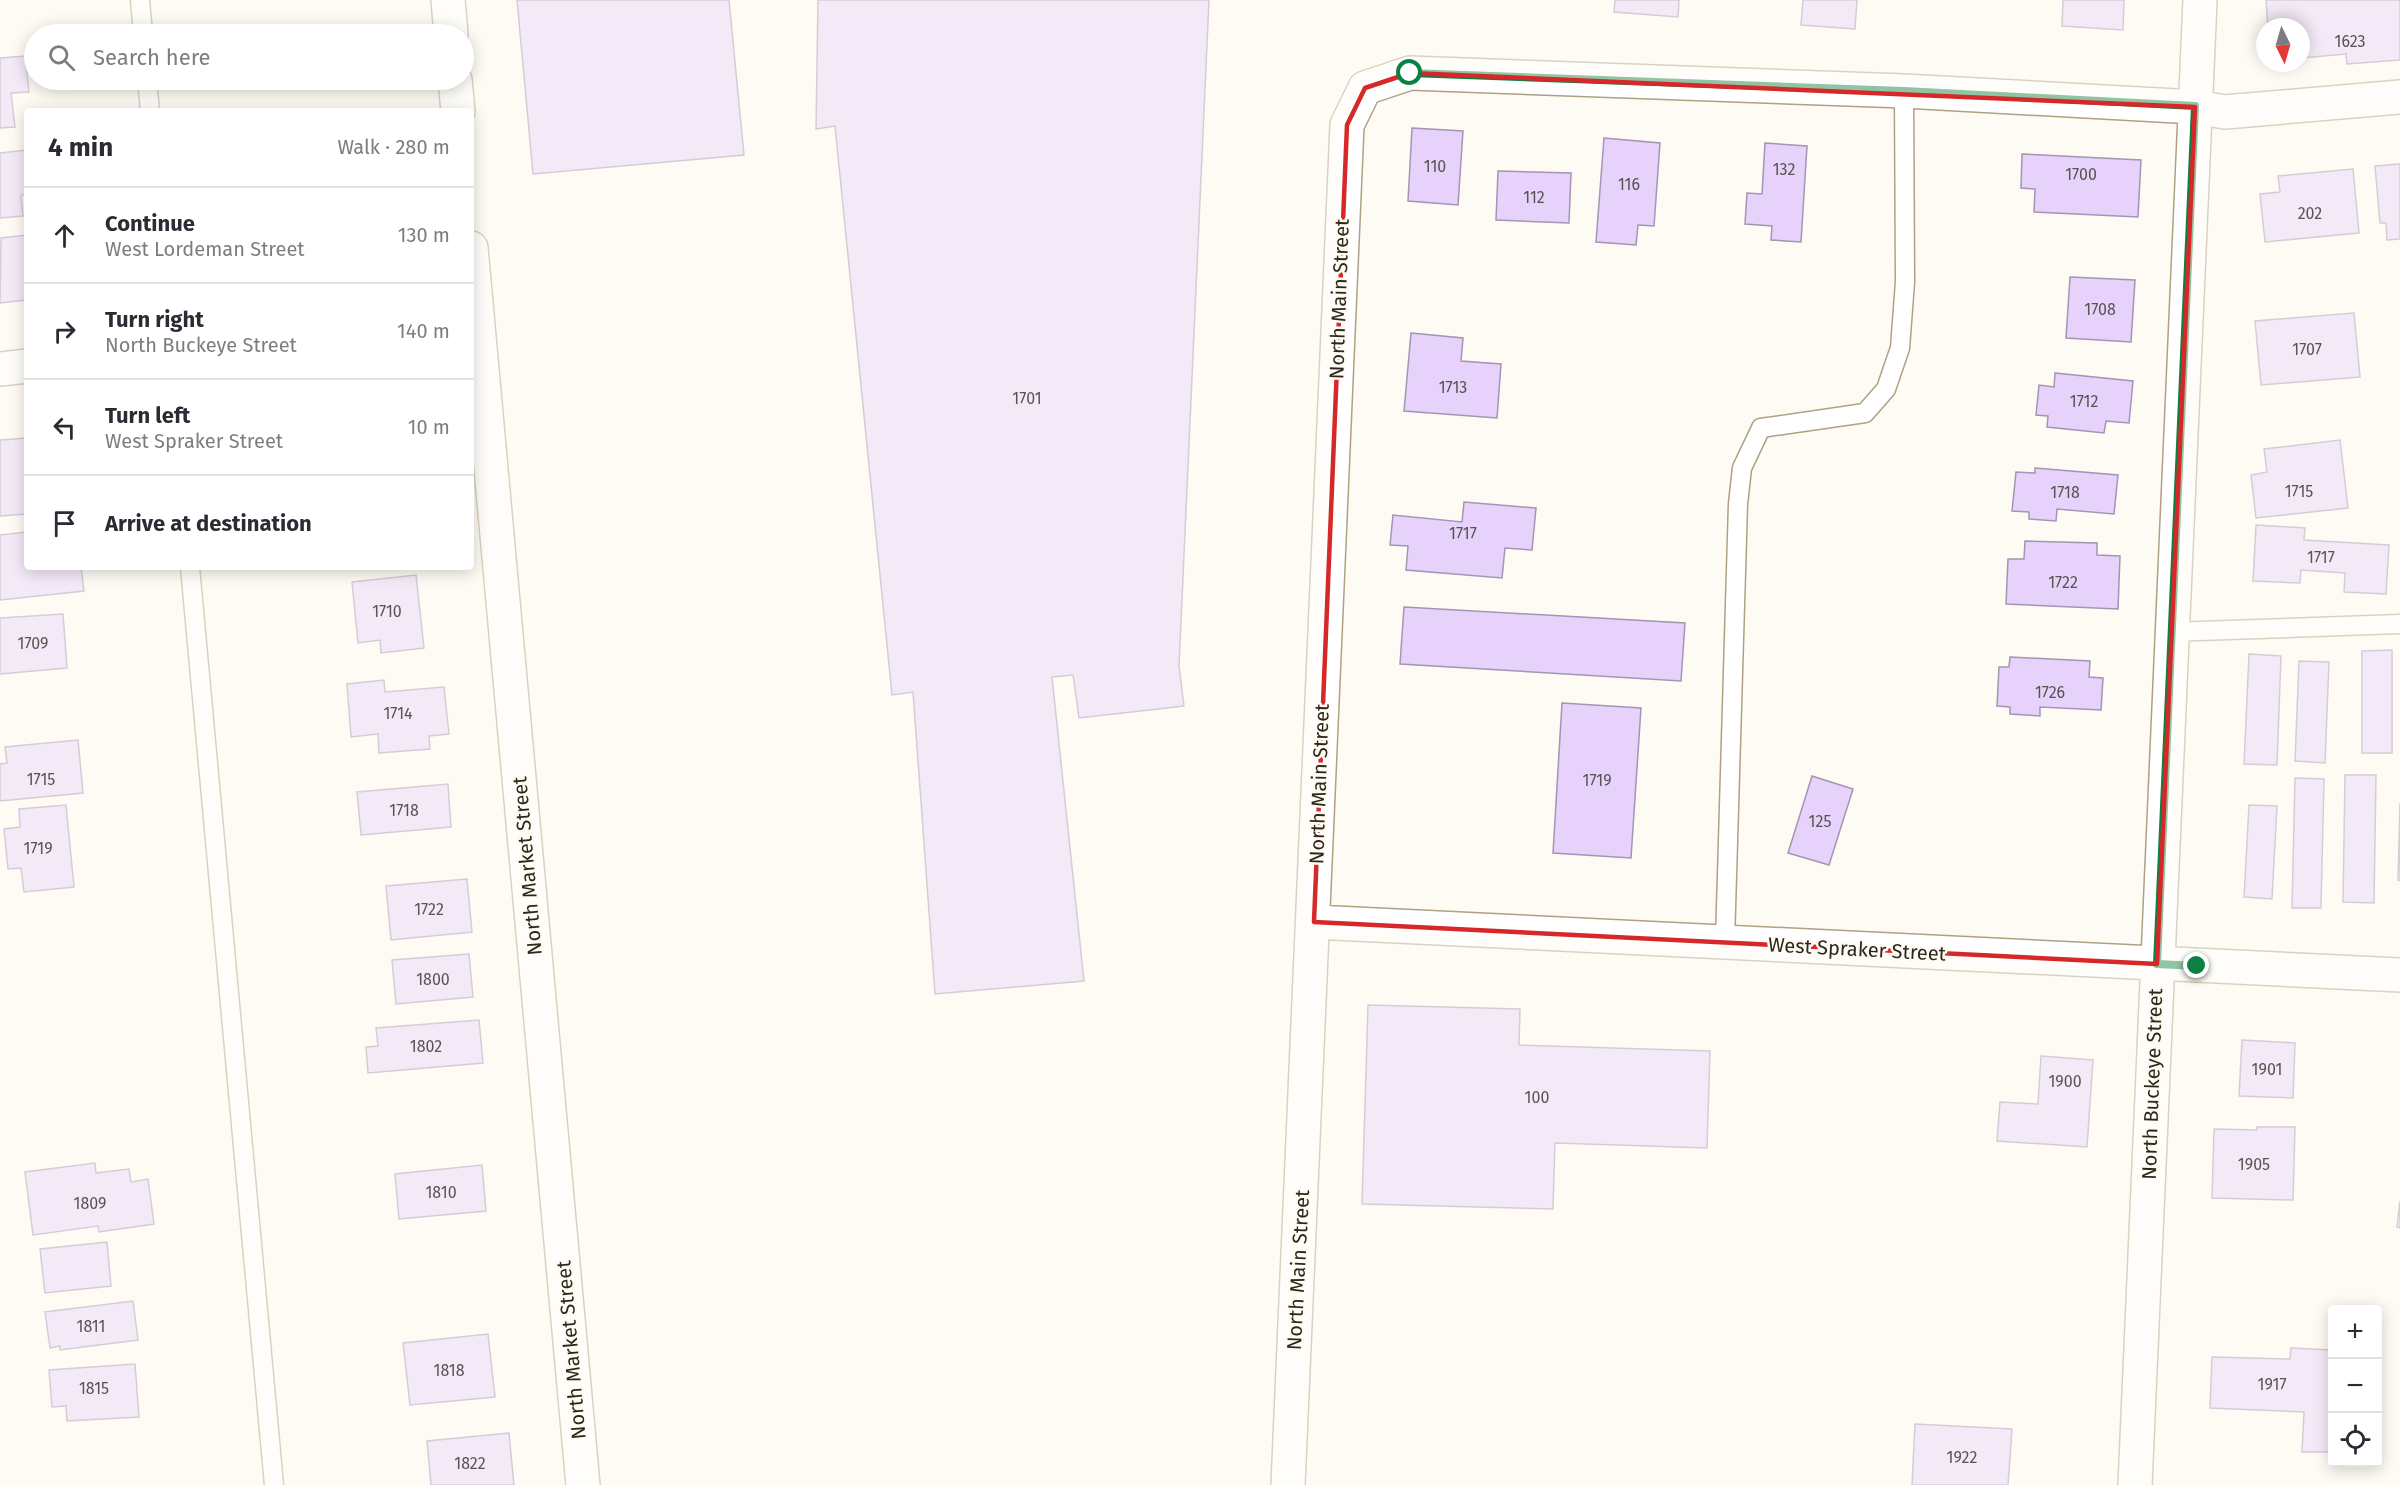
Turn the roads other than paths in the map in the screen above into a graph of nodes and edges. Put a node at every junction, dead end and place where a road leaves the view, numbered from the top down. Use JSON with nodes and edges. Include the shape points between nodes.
{"nodes":[{"id":1,"x":140,"y":0,"type":"edge"},
{"id":2,"x":448,"y":0,"type":"edge"},
{"id":3,"x":2200,"y":0,"type":"edge"},
{"id":4,"x":142,"y":24,"type":"edge"},
{"id":5,"x":450,"y":24,"type":"edge"},
{"id":6,"x":148,"y":90,"type":"edge"},
{"id":7,"x":457,"y":90,"type":"edge"},
{"id":8,"x":1904,"y":91,"type":"junction"},
{"id":9,"x":2400,"y":97,"type":"edge"},
{"id":10,"x":2195,"y":106,"type":"junction"},
{"id":11,"x":150,"y":108,"type":"edge"},
{"id":12,"x":458,"y":108,"type":"edge"},
{"id":13,"x":474,"y":306,"type":"edge"},
{"id":14,"x":475,"y":326,"type":"edge"},
{"id":15,"x":24,"y":366,"type":"edge"},
{"id":16,"x":0,"y":369,"type":"edge"},
{"id":17,"x":190,"y":570,"type":"edge"},
{"id":18,"x":2400,"y":624,"type":"edge"},
{"id":19,"x":2170,"y":632,"type":"junction"},
{"id":20,"x":1314,"y":922,"type":"junction"},
{"id":21,"x":1725,"y":942,"type":"junction"},
{"id":22,"x":2157,"y":964,"type":"junction"},
{"id":23,"x":2400,"y":975,"type":"edge"},
{"id":24,"x":274,"y":1485,"type":"edge"},
{"id":25,"x":583,"y":1485,"type":"edge"},
{"id":26,"x":1288,"y":1485,"type":"edge"},
{"id":27,"x":2135,"y":1485,"type":"edge"}],
"edges":[{"from":1,"to":4,"type":"lane"},
{"from":2,"to":5,"type":"street"},
{"from":3,"to":10,"type":"street","name":"North Buckeye Street"},
{"from":6,"to":11,"type":"lane"},
{"from":7,"to":12,"type":"street"},
{"from":8,"to":10,"type":"street"},
{"from":8,"to":20,"type":"street","name":"North Main Street","via":[[1410,73],[1365,88],[1347,125]]},
{"from":8,"to":21,"type":"lane","via":[[1905,282],[1900,348],[1886,389],[1865,413],[1761,428],[1742,468]]},
{"from":9,"to":10,"type":"street","via":[[2225,112]]},
{"from":10,"to":19,"type":"street","name":"North Buckeye Street"},
{"from":13,"to":14,"type":"street","name":"North Market Street"},
{"from":14,"to":25,"type":"street","name":"North Market Street"},
{"from":15,"to":16,"type":"street"},
{"from":17,"to":24,"type":"lane"},
{"from":18,"to":19,"type":"lane"},
{"from":19,"to":22,"type":"street","name":"North Buckeye Street"},
{"from":20,"to":21,"type":"street","name":"West Spraker Street"},
{"from":20,"to":26,"type":"street","name":"North Main Street"},
{"from":21,"to":22,"type":"street","name":"West Spraker Street"},
{"from":22,"to":23,"type":"street","name":"West Spraker Street"},
{"from":22,"to":27,"type":"street","name":"North Buckeye Street"}]}
